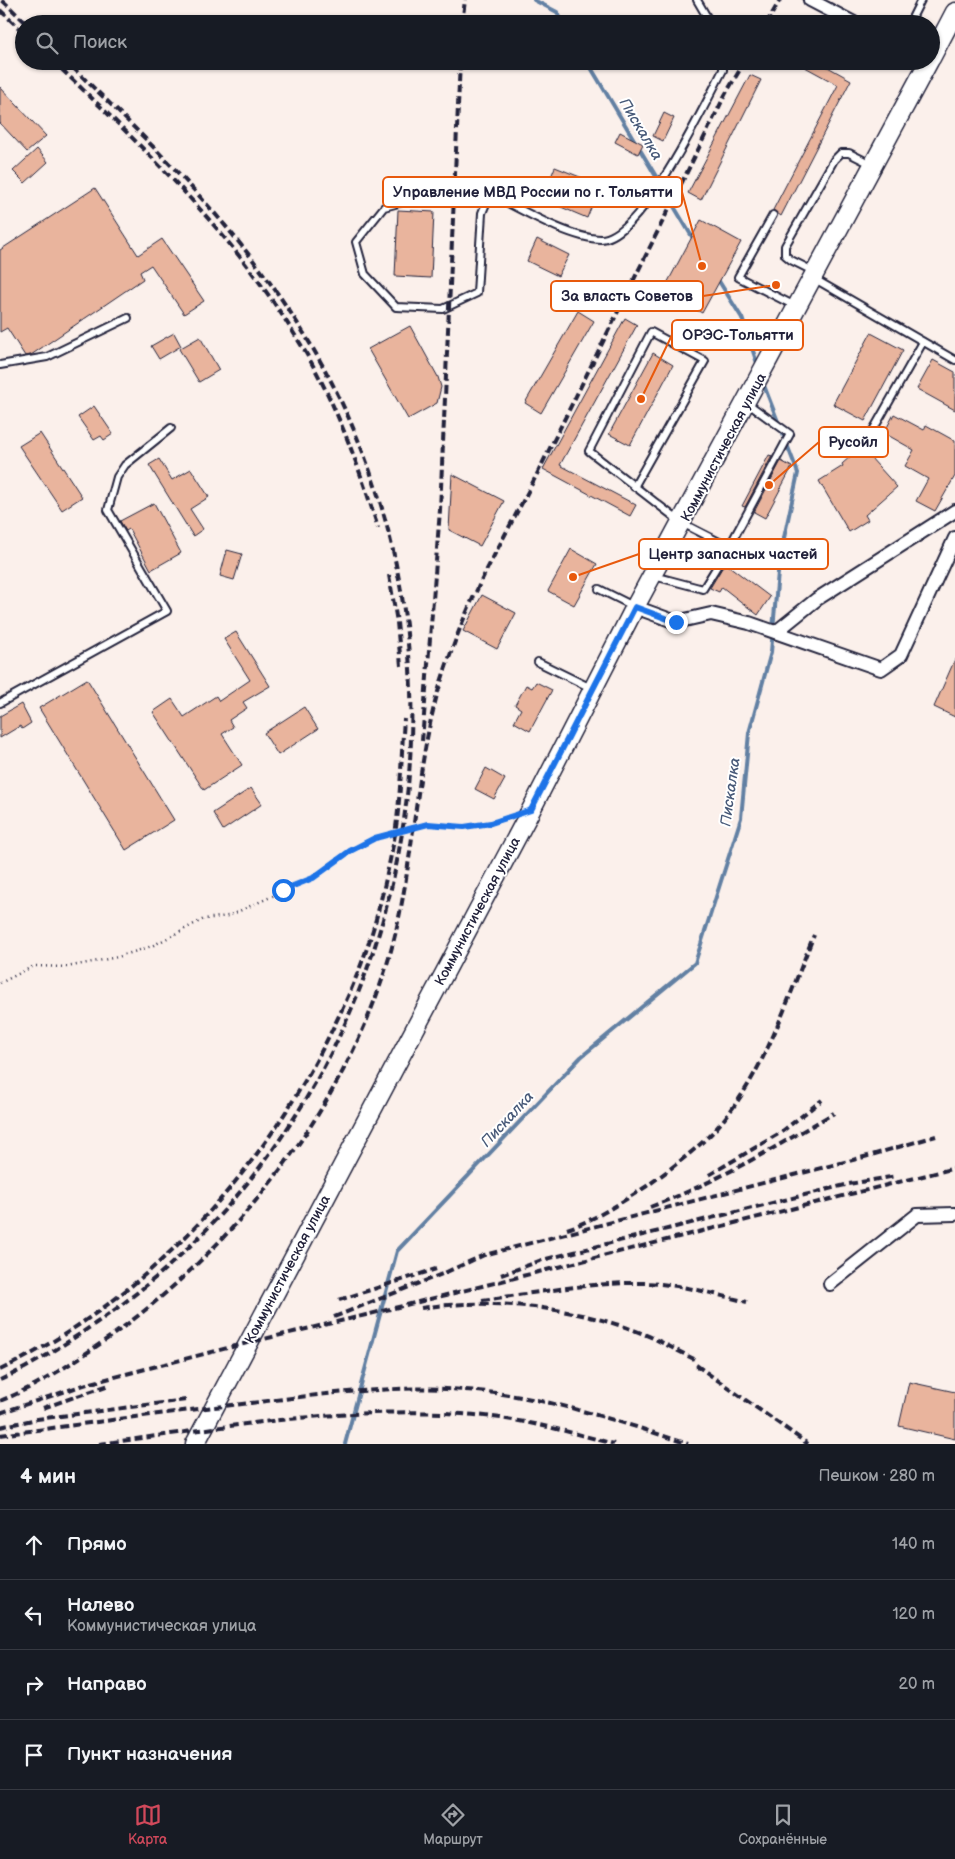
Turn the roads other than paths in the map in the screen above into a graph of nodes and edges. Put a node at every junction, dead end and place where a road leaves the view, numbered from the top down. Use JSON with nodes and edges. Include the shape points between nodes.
{"nodes":[{"id":1,"x":697,"y":0,"type":"edge"},
{"id":2,"x":810,"y":0,"type":"edge"},
{"id":3,"x":921,"y":0,"type":"edge"},
{"id":4,"x":955,"y":12,"type":"edge"},
{"id":5,"x":706,"y":15,"type":"edge"},
{"id":6,"x":839,"y":15,"type":"edge"},
{"id":7,"x":914,"y":15,"type":"edge"},
{"id":8,"x":940,"y":41,"type":"edge"},
{"id":9,"x":722,"y":70,"type":"edge"},
{"id":10,"x":925,"y":70,"type":"edge"},
{"id":11,"x":874,"y":165,"type":"junction"},
{"id":12,"x":490,"y":194,"type":"junction"},
{"id":13,"x":773,"y":215,"type":"dead end"},
{"id":14,"x":815,"y":276,"type":"junction"},
{"id":15,"x":798,"y":307,"type":"junction"},
{"id":16,"x":128,"y":318,"type":"dead end"},
{"id":17,"x":923,"y":342,"type":"junction"},
{"id":18,"x":955,"y":360,"type":"edge"},
{"id":19,"x":0,"y":365,"type":"edge"},
{"id":20,"x":746,"y":402,"type":"junction"},
{"id":21,"x":171,"y":428,"type":"dead end"},
{"id":22,"x":872,"y":432,"type":"dead end"},
{"id":23,"x":634,"y":487,"type":"junction"},
{"id":24,"x":955,"y":511,"type":"edge"},
{"id":25,"x":682,"y":523,"type":"junction"},
{"id":26,"x":955,"y":538,"type":"edge"},
{"id":27,"x":729,"y":547,"type":"junction"},
{"id":28,"x":652,"y":576,"type":"junction"},
{"id":29,"x":599,"y":588,"type":"dead end"},
{"id":30,"x":635,"y":607,"type":"junction"},
{"id":31,"x":776,"y":632,"type":"junction"},
{"id":32,"x":538,"y":662,"type":"dead end"},
{"id":33,"x":593,"y":689,"type":"junction"},
{"id":34,"x":0,"y":703,"type":"edge"},
{"id":35,"x":955,"y":1214,"type":"edge"},
{"id":36,"x":830,"y":1284,"type":"dead end"},
{"id":37,"x":195,"y":1444,"type":"edge"}],
"edges":[{"from":1,"to":5,"type":"lane"},
{"from":2,"to":6,"type":"street"},
{"from":3,"to":7,"type":"lane"},
{"from":4,"to":8,"type":"main road"},
{"from":9,"to":12,"type":"lane","via":[[667,175],[626,226],[604,239],[580,237]]},
{"from":10,"to":11,"type":"main road","name":"Коммунистическая улица"},
{"from":11,"to":14,"type":"main road","name":"Коммунистическая улица"},
{"from":11,"to":14,"type":"lane","via":[[849,153],[841,153],[785,246],[785,254]]},
{"from":12,"to":12,"type":"lane","via":[[482,212],[477,292],[443,309],[396,308],[365,274],[356,242],[384,207],[421,197]]},
{"from":13,"to":15,"type":"lane","via":[[738,278]]},
{"from":14,"to":15,"type":"main road","name":"Коммунистическая улица"},
{"from":14,"to":17,"type":"lane"},
{"from":15,"to":20,"type":"main road","name":"Коммунистическая улица"},
{"from":16,"to":19,"type":"lane","via":[[47,357]]},
{"from":17,"to":18,"type":"lane"},
{"from":17,"to":22,"type":"lane"},
{"from":20,"to":25,"type":"main road","name":"Коммунистическая улица"},
{"from":20,"to":27,"type":"lane","via":[[790,434]]},
{"from":21,"to":34,"type":"lane","via":[[125,465],[117,477],[108,510],[167,611]]},
{"from":23,"to":23,"type":"lane","via":[[589,451],[651,332],[705,361]]},
{"from":23,"to":25,"type":"lane"},
{"from":24,"to":31,"type":"street","via":[[817,599]]},
{"from":25,"to":27,"type":"lane"},
{"from":25,"to":28,"type":"main road","name":"Коммунистическая улица"},
{"from":26,"to":31,"type":"street","via":[[901,655],[881,669]]},
{"from":27,"to":28,"type":"lane","via":[[703,588]]},
{"from":28,"to":30,"type":"main road","name":"Коммунистическая улица"},
{"from":29,"to":30,"type":"lane"},
{"from":30,"to":31,"type":"street","via":[[676,622],[711,614]]},
{"from":30,"to":33,"type":"main road","name":"Коммунистическая улица"},
{"from":32,"to":33,"type":"lane"},
{"from":33,"to":37,"type":"main road","name":"Коммунистическая улица"},
{"from":35,"to":36,"type":"street","via":[[916,1215]]}]}
